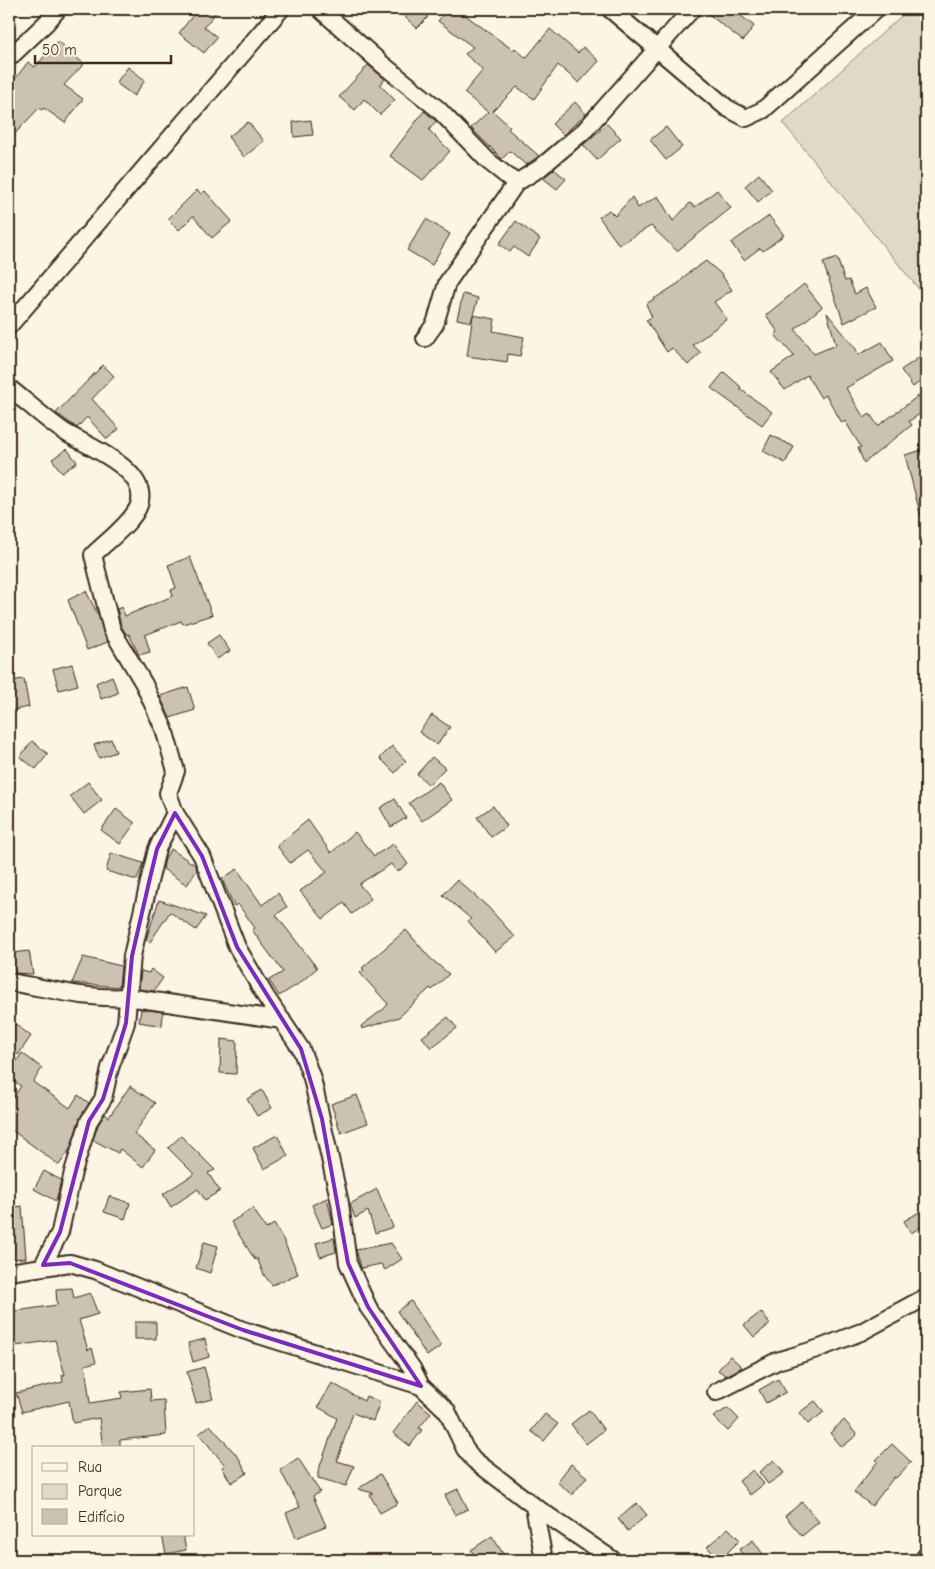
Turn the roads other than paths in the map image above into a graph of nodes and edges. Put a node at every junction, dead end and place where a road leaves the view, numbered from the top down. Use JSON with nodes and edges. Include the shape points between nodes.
{"nodes":[{"id":1,"x":58,"y":9,"type":"edge"},
{"id":2,"x":281,"y":9,"type":"edge"},
{"id":3,"x":320,"y":9,"type":"edge"},
{"id":4,"x":610,"y":9,"type":"edge"},
{"id":5,"x":692,"y":9,"type":"edge"},
{"id":6,"x":876,"y":9,"type":"edge"},
{"id":7,"x":657,"y":50,"type":"junction"},
{"id":8,"x":9,"y":58,"type":"edge"},
{"id":9,"x":516,"y":183,"type":"junction"},
{"id":10,"x":9,"y":326,"type":"edge"},
{"id":11,"x":425,"y":338,"type":"dead end"},
{"id":12,"x":9,"y":388,"type":"edge"},
{"id":13,"x":175,"y":814,"type":"junction"},
{"id":14,"x":9,"y":982,"type":"edge"},
{"id":15,"x":127,"y":997,"type":"junction"},
{"id":16,"x":282,"y":1020,"type":"junction"},
{"id":17,"x":43,"y":1266,"type":"junction"},
{"id":18,"x":9,"y":1272,"type":"edge"},
{"id":19,"x":926,"y":1297,"type":"edge"},
{"id":20,"x":421,"y":1386,"type":"junction"},
{"id":21,"x":716,"y":1392,"type":"dead end"},
{"id":22,"x":534,"y":1506,"type":"junction"},
{"id":23,"x":926,"y":1556,"type":"edge"},
{"id":24,"x":544,"y":1560,"type":"edge"},
{"id":25,"x":613,"y":1560,"type":"edge"},
{"id":26,"x":923,"y":1560,"type":"edge"}],
"edges":[{"from":1,"to":8,"type":"street"},
{"from":2,"to":10,"type":"street"},
{"from":3,"to":9,"type":"street","via":[[438,109],[488,161]]},
{"from":4,"to":7,"type":"street"},
{"from":5,"to":7,"type":"street"},
{"from":6,"to":7,"type":"street","via":[[763,110],[746,118],[727,108]]},
{"from":7,"to":9,"type":"street","via":[[585,130],[540,168]]},
{"from":9,"to":11,"type":"street","via":[[447,284],[435,324]]},
{"from":12,"to":13,"type":"street","via":[[63,431],[106,454],[128,471],[138,487],[140,504],[133,516],[93,555],[112,630],[144,684],[164,729],[176,771],[168,792]]},
{"from":13,"to":15,"type":"street","via":[[158,850],[150,878],[132,956]]},
{"from":13,"to":16,"type":"street","via":[[202,856],[237,947]]},
{"from":14,"to":15,"type":"street","via":[[106,999]]},
{"from":15,"to":16,"type":"street"},
{"from":15,"to":17,"type":"street","via":[[126,1024],[110,1068],[104,1099],[89,1121],[73,1172],[60,1232]]},
{"from":16,"to":20,"type":"street","via":[[301,1050],[312,1078],[340,1203],[348,1263],[368,1307],[412,1368]]},
{"from":17,"to":18,"type":"street"},
{"from":17,"to":20,"type":"street","via":[[70,1263],[95,1270],[243,1330]]},
{"from":19,"to":21,"type":"street","via":[[861,1332],[776,1361]]},
{"from":20,"to":22,"type":"street","via":[[447,1411],[474,1460]]},
{"from":22,"to":24,"type":"street"},
{"from":22,"to":25,"type":"street"},
{"from":23,"to":26,"type":"street"}]}
